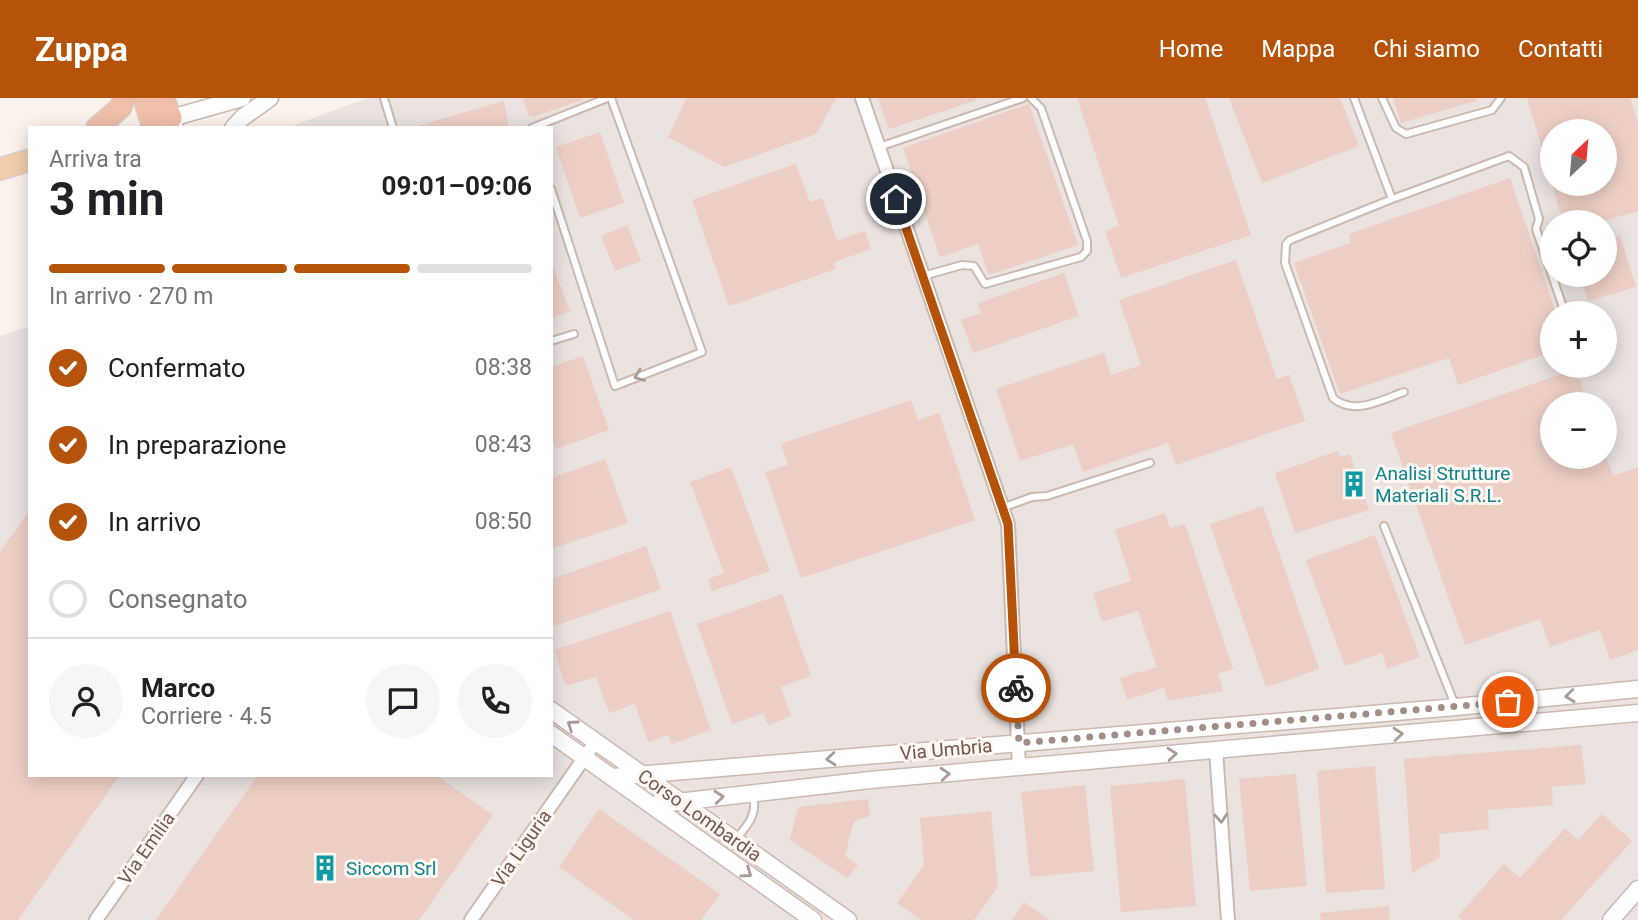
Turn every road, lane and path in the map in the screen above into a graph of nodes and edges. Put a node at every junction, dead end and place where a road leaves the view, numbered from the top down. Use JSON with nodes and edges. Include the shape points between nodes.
{"nodes":[{"id":1,"x":124,"y":98,"type":"edge"},
{"id":2,"x":144,"y":98,"type":"edge"},
{"id":3,"x":163,"y":98,"type":"edge"},
{"id":4,"x":242,"y":98,"type":"edge"},
{"id":5,"x":270,"y":98,"type":"edge"},
{"id":6,"x":384,"y":98,"type":"edge"},
{"id":7,"x":609,"y":98,"type":"edge"},
{"id":8,"x":862,"y":98,"type":"edge"},
{"id":9,"x":1023,"y":98,"type":"edge"},
{"id":10,"x":1031,"y":98,"type":"edge"},
{"id":11,"x":1354,"y":98,"type":"edge"},
{"id":12,"x":1382,"y":98,"type":"edge"},
{"id":13,"x":1501,"y":98,"type":"edge"},
{"id":14,"x":158,"y":125,"type":"edge"},
{"id":15,"x":99,"y":126,"type":"edge"},
{"id":16,"x":235,"y":126,"type":"edge"},
{"id":17,"x":392,"y":126,"type":"edge"},
{"id":18,"x":535,"y":126,"type":"edge"},
{"id":19,"x":879,"y":147,"type":"junction"},
{"id":20,"x":28,"y":161,"type":"edge"},
{"id":21,"x":0,"y":169,"type":"edge"},
{"id":22,"x":553,"y":195,"type":"edge"},
{"id":23,"x":1392,"y":199,"type":"junction"},
{"id":24,"x":922,"y":276,"type":"junction"},
{"id":25,"x":1561,"y":301,"type":"edge"},
{"id":26,"x":574,"y":334,"type":"dead end"},
{"id":27,"x":553,"y":340,"type":"edge"},
{"id":28,"x":1404,"y":392,"type":"dead end"},
{"id":29,"x":1150,"y":463,"type":"dead end"},
{"id":30,"x":1002,"y":508,"type":"junction"},
{"id":31,"x":1384,"y":526,"type":"dead end"},
{"id":32,"x":1638,"y":689,"type":"edge"},
{"id":33,"x":1456,"y":707,"type":"junction"},
{"id":34,"x":553,"y":711,"type":"edge"},
{"id":35,"x":1638,"y":713,"type":"edge"},
{"id":36,"x":1328,"y":717,"type":"junction"},
{"id":37,"x":1458,"y":729,"type":"junction"},
{"id":38,"x":553,"y":735,"type":"edge"},
{"id":39,"x":1329,"y":740,"type":"junction"},
{"id":40,"x":596,"y":741,"type":"junction"},
{"id":41,"x":1019,"y":743,"type":"junction"},
{"id":42,"x":1216,"y":750,"type":"junction"},
{"id":43,"x":857,"y":756,"type":"junction"},
{"id":44,"x":584,"y":758,"type":"junction"},
{"id":45,"x":1019,"y":767,"type":"junction"},
{"id":46,"x":642,"y":774,"type":"junction"},
{"id":47,"x":196,"y":777,"type":"edge"},
{"id":48,"x":612,"y":777,"type":"junction"},
{"id":49,"x":862,"y":781,"type":"junction"},
{"id":50,"x":752,"y":793,"type":"junction"},
{"id":51,"x":680,"y":801,"type":"junction"},
{"id":52,"x":651,"y":805,"type":"junction"},
{"id":53,"x":735,"y":840,"type":"junction"},
{"id":54,"x":783,"y":874,"type":"junction"},
{"id":55,"x":1638,"y":889,"type":"edge"},
{"id":56,"x":770,"y":890,"type":"junction"},
{"id":57,"x":96,"y":920,"type":"edge"},
{"id":58,"x":471,"y":920,"type":"edge"},
{"id":59,"x":813,"y":920,"type":"edge"},
{"id":60,"x":848,"y":920,"type":"edge"},
{"id":61,"x":1228,"y":920,"type":"edge"},
{"id":62,"x":1611,"y":920,"type":"edge"}],
"edges":[{"from":1,"to":15,"type":"highway","via":[[121,107]]},
{"from":2,"to":14,"type":"highway"},
{"from":3,"to":14,"type":"highway"},
{"from":4,"to":14,"type":"street"},
{"from":5,"to":16,"type":"street"},
{"from":6,"to":17,"type":"lane"},
{"from":7,"to":18,"type":"lane"},
{"from":7,"to":22,"type":"lane","one_way":true,"via":[[702,352],[615,386]]},
{"from":8,"to":19,"type":"street"},
{"from":9,"to":19,"type":"lane"},
{"from":10,"to":24,"type":"lane","via":[[1041,108],[1087,251],[1081,257],[985,284],[974,266]]},
{"from":11,"to":23,"type":"lane"},
{"from":12,"to":13,"type":"lane","via":[[1396,128],[1406,134],[1492,110]]},
{"from":19,"to":24,"type":"street"},
{"from":20,"to":21,"type":"main road"},
{"from":23,"to":25,"type":"lane","via":[[1509,156],[1516,160],[1524,167],[1539,219],[1536,229]]},
{"from":23,"to":28,"type":"lane","via":[[1290,240],[1285,263],[1333,398],[1357,407]]},
{"from":24,"to":30,"type":"street"},
{"from":26,"to":27,"type":"lane"},
{"from":29,"to":30,"type":"lane"},
{"from":30,"to":41,"type":"street","via":[[1008,524]]},
{"from":31,"to":33,"type":"lane"},
{"from":32,"to":33,"type":"street","name":"Via Umbria","one_way":true},
{"from":33,"to":36,"type":"street","name":"Via Umbria"},
{"from":33,"to":37,"type":"street"},
{"from":40,"to":34,"type":"street","name":"Corso Lombardia","one_way":true},
{"from":35,"to":37,"type":"street","name":"Via Umbria"},
{"from":36,"to":39,"type":"street"},
{"from":36,"to":41,"type":"street","name":"Via Umbria"},
{"from":39,"to":37,"type":"street","name":"Via Umbria","one_way":true},
{"from":38,"to":44,"type":"street","name":"Corso Lombardia"},
{"from":39,"to":42,"type":"street","name":"Via Umbria"},
{"from":40,"to":44,"type":"street","name":"Via Liguria"},
{"from":40,"to":46,"type":"street","name":"Corso Lombardia"},
{"from":41,"to":43,"type":"street","name":"Via Umbria"},
{"from":41,"to":45,"type":"street"},
{"from":45,"to":42,"type":"street","name":"Via Umbria","one_way":true},
{"from":42,"to":61,"type":"street","one_way":true},
{"from":43,"to":46,"type":"street","name":"Via Umbria","one_way":true},
{"from":43,"to":49,"type":"street"},
{"from":44,"to":48,"type":"street","name":"Corso Lombardia"},
{"from":44,"to":58,"type":"street","name":"Via Liguria"},
{"from":49,"to":45,"type":"street","name":"Via Umbria","one_way":true},
{"from":46,"to":48,"type":"street","name":"Via Umbria"},
{"from":46,"to":51,"type":"street","name":"Corso Lombardia"},
{"from":47,"to":57,"type":"street","name":"Via Emilia"},
{"from":48,"to":52,"type":"street","name":"Corso Lombardia"},
{"from":49,"to":50,"type":"street","name":"Via Umbria"},
{"from":51,"to":50,"type":"street","name":"Via Umbria","one_way":true},
{"from":50,"to":53,"type":"lane","via":[[752,818]]},
{"from":51,"to":52,"type":"street","name":"Via Umbria"},
{"from":51,"to":53,"type":"street","name":"Corso Lombardia"},
{"from":52,"to":56,"type":"street","name":"Corso Lombardia","one_way":true},
{"from":53,"to":54,"type":"street","name":"Corso Lombardia"},
{"from":54,"to":56,"type":"street"},
{"from":54,"to":60,"type":"street","name":"Corso Lombardia"},
{"from":55,"to":62,"type":"street"},
{"from":56,"to":59,"type":"street","name":"Corso Lombardia"}]}
